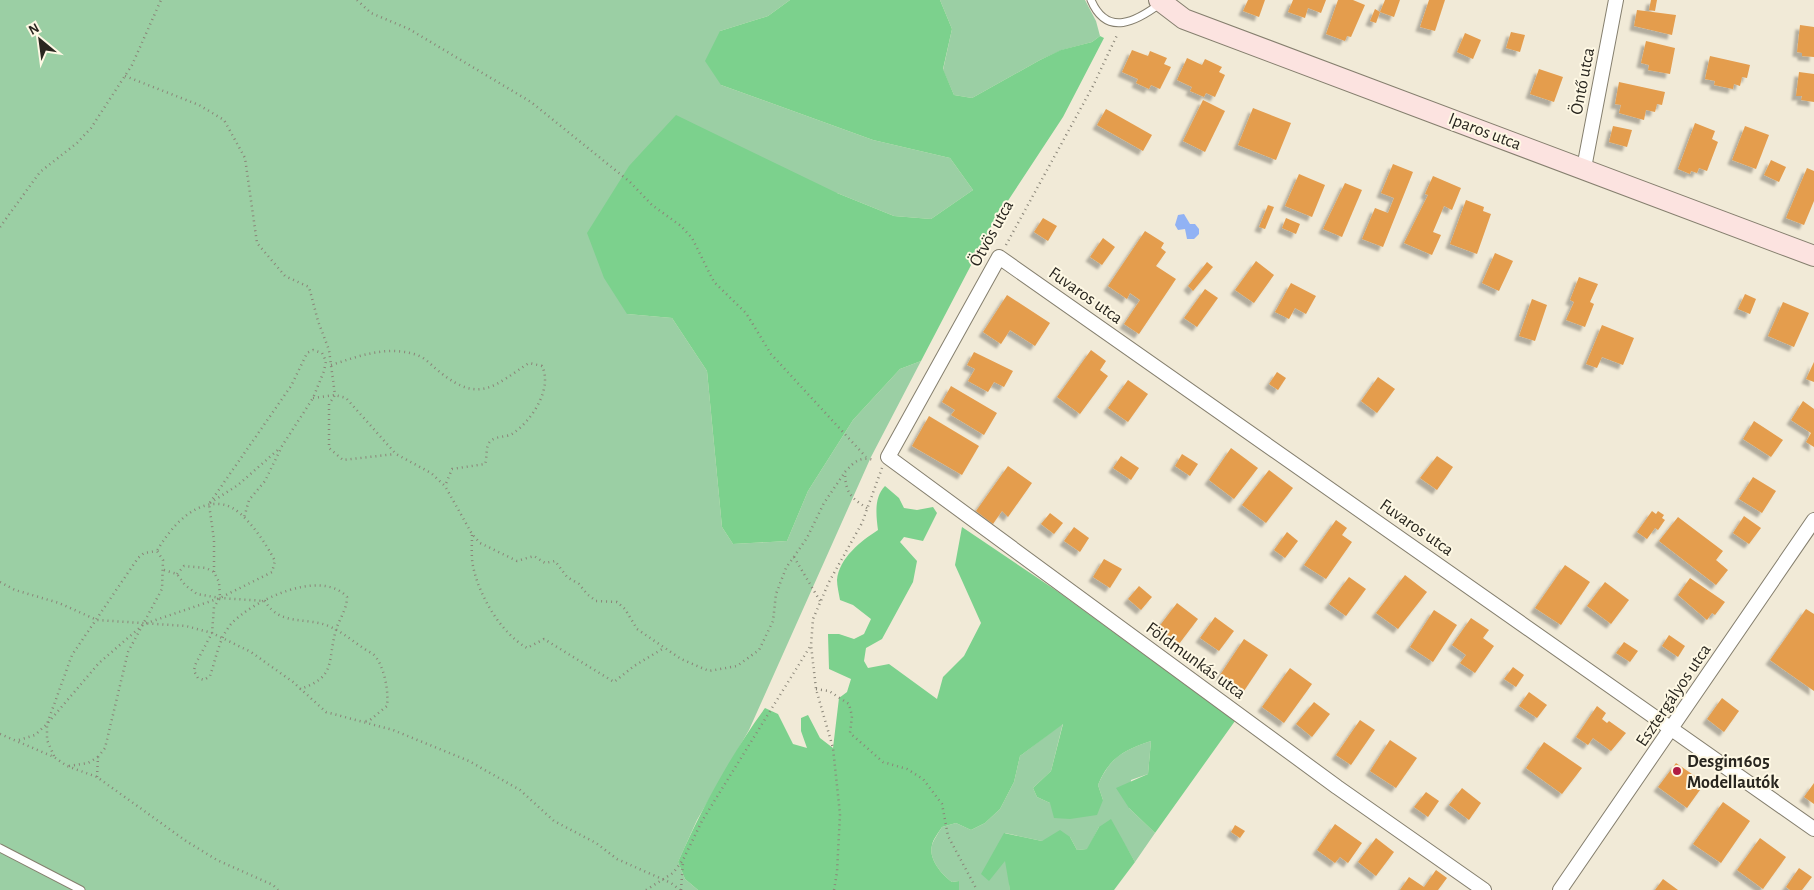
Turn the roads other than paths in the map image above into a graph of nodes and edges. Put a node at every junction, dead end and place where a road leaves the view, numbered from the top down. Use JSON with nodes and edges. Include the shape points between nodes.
{"nodes":[{"id":1,"x":1091,"y":0,"type":"edge"},
{"id":2,"x":1616,"y":0,"type":"edge"},
{"id":3,"x":1160,"y":1,"type":"edge"},
{"id":4,"x":1584,"y":168,"type":"junction"},
{"id":5,"x":1814,"y":256,"type":"edge"},
{"id":6,"x":999,"y":257,"type":"joint"},
{"id":7,"x":886,"y":460,"type":"joint"},
{"id":8,"x":1814,"y":520,"type":"edge"},
{"id":9,"x":1672,"y":729,"type":"junction"},
{"id":10,"x":1814,"y":829,"type":"edge"},
{"id":11,"x":0,"y":848,"type":"edge"},
{"id":12,"x":81,"y":890,"type":"edge"},
{"id":13,"x":1484,"y":890,"type":"edge"},
{"id":14,"x":1560,"y":890,"type":"edge"}],
"edges":[{"from":1,"to":3,"type":"lane","via":[[1106,20],[1122,24],[1146,14]]},
{"from":2,"to":4,"type":"street","name":"Öntő utca"},
{"from":3,"to":4,"type":"street","name":"Iparos utca","via":[[1184,19]]},
{"from":4,"to":5,"type":"street","name":"Iparos utca"},
{"from":6,"to":7,"type":"street","name":"Ötvös utca"},
{"from":6,"to":9,"type":"street","name":"Fuvaros utca"},
{"from":7,"to":13,"type":"street","name":"Földmunkás utca"},
{"from":8,"to":9,"type":"street","name":"Esztergályos utca"},
{"from":9,"to":10,"type":"street","name":"Fuvaros utca"},
{"from":9,"to":14,"type":"street","name":"Esztergályos utca"},
{"from":11,"to":12,"type":"lane"}]}
